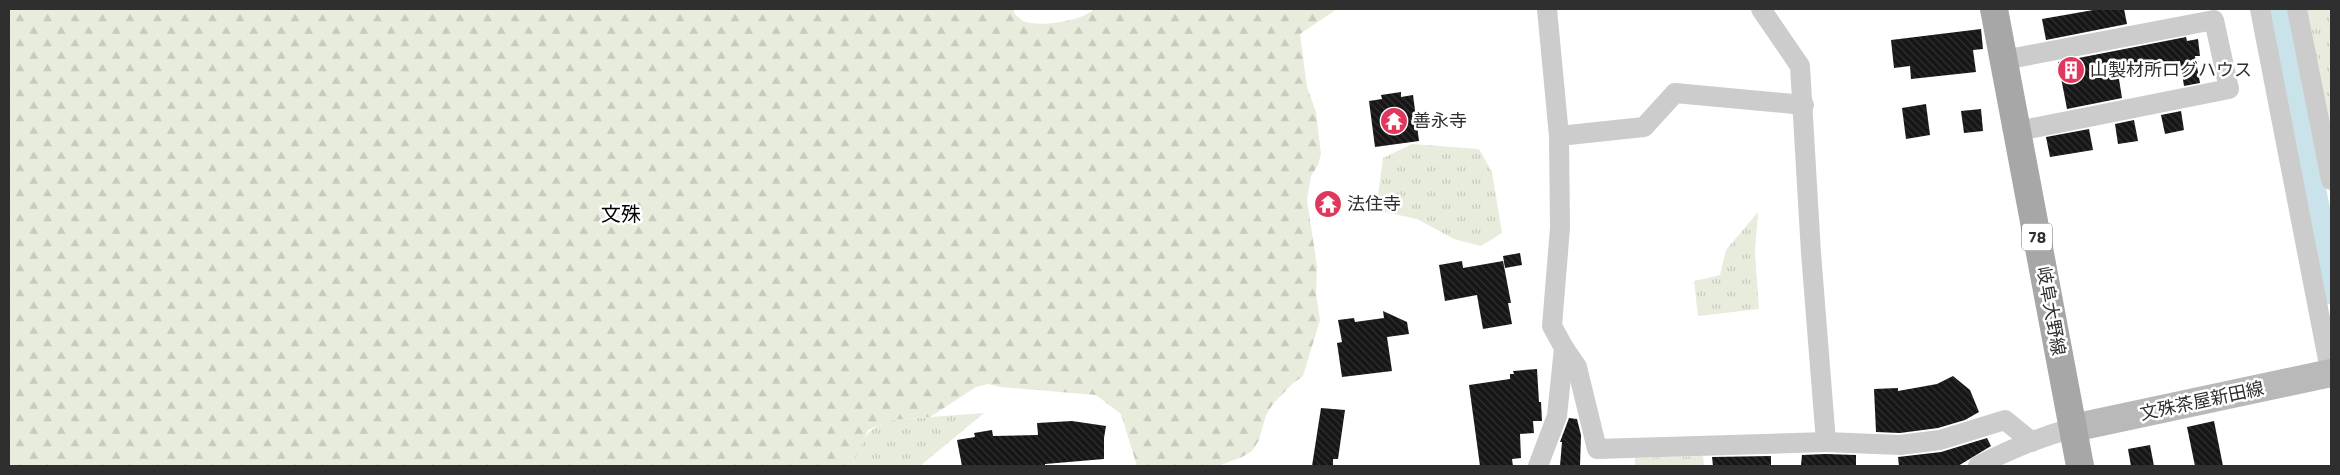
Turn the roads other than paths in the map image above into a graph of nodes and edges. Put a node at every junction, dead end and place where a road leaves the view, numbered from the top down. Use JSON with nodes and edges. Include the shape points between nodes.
{"nodes":[{"id":1,"x":1547,"y":9,"type":"edge"},
{"id":2,"x":1761,"y":9,"type":"edge"},
{"id":3,"x":1994,"y":9,"type":"edge"},
{"id":4,"x":2260,"y":9,"type":"edge"},
{"id":5,"x":2297,"y":9,"type":"edge"},
{"id":6,"x":2004,"y":60,"type":"junction"},
{"id":7,"x":1804,"y":105,"type":"junction"},
{"id":8,"x":2018,"y":131,"type":"junction"},
{"id":9,"x":1558,"y":136,"type":"junction"},
{"id":10,"x":2331,"y":180,"type":"edge"},
{"id":11,"x":1564,"y":348,"type":"junction"},
{"id":12,"x":2331,"y":374,"type":"edge"},
{"id":13,"x":2073,"y":428,"type":"junction"},
{"id":14,"x":1826,"y":442,"type":"junction"},
{"id":15,"x":2032,"y":442,"type":"junction"},
{"id":16,"x":1594,"y":458,"type":"edge"},
{"id":17,"x":1538,"y":466,"type":"edge"},
{"id":18,"x":1978,"y":466,"type":"edge"},
{"id":19,"x":2080,"y":466,"type":"edge"}],
"edges":[{"from":1,"to":9,"type":"street"},
{"from":2,"to":7,"type":"street","via":[[1800,66]]},
{"from":3,"to":6,"type":"main road","name":"岐阜大野線","number":"78"},
{"from":4,"to":12,"type":"street"},
{"from":5,"to":10,"type":"street"},
{"from":6,"to":8,"type":"main road","name":"岐阜大野線","number":"78"},
{"from":6,"to":8,"type":"street","via":[[2214,20],[2229,89]]},
{"from":7,"to":9,"type":"street","via":[[1675,93],[1644,127]]},
{"from":7,"to":14,"type":"street","via":[[1811,253]]},
{"from":8,"to":13,"type":"main road","name":"岐阜大野線","number":"78"},
{"from":9,"to":11,"type":"street","via":[[1560,228],[1552,326]]},
{"from":11,"to":16,"type":"street","via":[[1577,368]]},
{"from":11,"to":17,"type":"street","via":[[1557,416]]},
{"from":12,"to":13,"type":"main road","name":"文殊茶屋新田線"},
{"from":13,"to":15,"type":"street"},
{"from":13,"to":19,"type":"main road","name":"岐阜大野線","number":"78"},
{"from":14,"to":15,"type":"street","via":[[1900,445],[1940,440],[2005,420]]},
{"from":14,"to":16,"type":"street"},
{"from":15,"to":18,"type":"street"}]}
